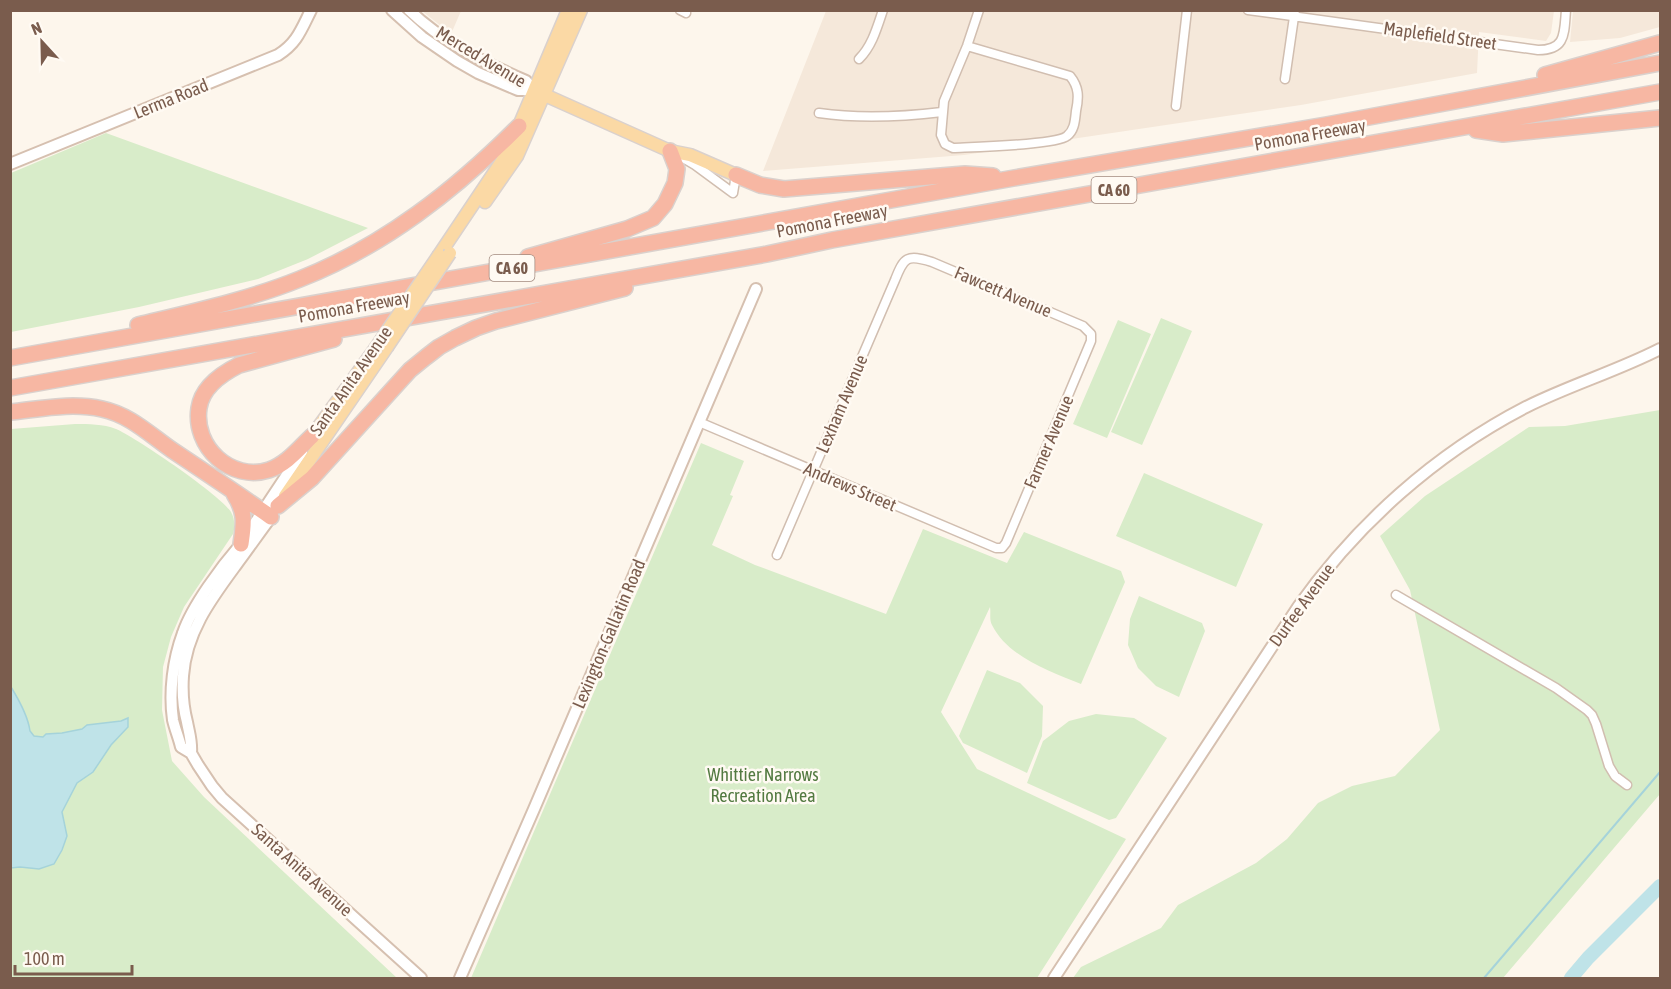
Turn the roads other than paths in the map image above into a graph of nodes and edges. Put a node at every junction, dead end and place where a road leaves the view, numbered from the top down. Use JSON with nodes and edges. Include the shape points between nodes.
{"nodes":[{"id":1,"x":310,"y":10,"type":"edge"},
{"id":2,"x":392,"y":10,"type":"edge"},
{"id":3,"x":568,"y":10,"type":"edge"},
{"id":4,"x":581,"y":10,"type":"edge"},
{"id":5,"x":883,"y":10,"type":"edge"},
{"id":6,"x":979,"y":10,"type":"edge"},
{"id":7,"x":1187,"y":10,"type":"edge"},
{"id":8,"x":1248,"y":10,"type":"edge"},
{"id":9,"x":1566,"y":10,"type":"edge"},
{"id":10,"x":415,"y":13,"type":"edge"},
{"id":11,"x":1294,"y":13,"type":"edge"},
{"id":12,"x":1660,"y":43,"type":"edge"},
{"id":13,"x":967,"y":46,"type":"junction"},
{"id":14,"x":859,"y":59,"type":"dead end"},
{"id":15,"x":1660,"y":63,"type":"edge"},
{"id":16,"x":503,"y":77,"type":"junction"},
{"id":17,"x":1285,"y":80,"type":"dead end"},
{"id":18,"x":539,"y":92,"type":"junction"},
{"id":19,"x":1660,"y":92,"type":"edge"},
{"id":20,"x":1447,"y":102,"type":"junction"},
{"id":21,"x":1176,"y":106,"type":"dead end"},
{"id":22,"x":942,"y":112,"type":"junction"},
{"id":23,"x":819,"y":113,"type":"dead end"},
{"id":24,"x":1660,"y":118,"type":"edge"},
{"id":25,"x":519,"y":126,"type":"junction"},
{"id":26,"x":1461,"y":128,"type":"junction"},
{"id":27,"x":670,"y":151,"type":"junction"},
{"id":28,"x":10,"y":164,"type":"edge"},
{"id":29,"x":736,"y":175,"type":"junction"},
{"id":30,"x":1014,"y":178,"type":"junction"},
{"id":31,"x":445,"y":254,"type":"junction"},
{"id":32,"x":767,"y":254,"type":"junction"},
{"id":33,"x":911,"y":258,"type":"joint"},
{"id":34,"x":434,"y":282,"type":"junction"},
{"id":35,"x":756,"y":289,"type":"dead end"},
{"id":36,"x":421,"y":315,"type":"junction"},
{"id":37,"x":1091,"y":334,"type":"joint"},
{"id":38,"x":381,"y":348,"type":"junction"},
{"id":39,"x":1660,"y":349,"type":"edge"},
{"id":40,"x":10,"y":358,"type":"edge"},
{"id":41,"x":10,"y":388,"type":"edge"},
{"id":42,"x":10,"y":412,"type":"edge"},
{"id":43,"x":699,"y":422,"type":"junction"},
{"id":44,"x":312,"y":436,"type":"junction"},
{"id":45,"x":813,"y":471,"type":"junction"},
{"id":46,"x":230,"y":489,"type":"junction"},
{"id":47,"x":270,"y":511,"type":"junction"},
{"id":48,"x":241,"y":544,"type":"junction"},
{"id":49,"x":1002,"y":548,"type":"joint"},
{"id":50,"x":777,"y":555,"type":"dead end"},
{"id":51,"x":1396,"y":595,"type":"dead end"},
{"id":52,"x":191,"y":753,"type":"junction"},
{"id":53,"x":1627,"y":785,"type":"dead end"},
{"id":54,"x":467,"y":964,"type":"junction"},
{"id":55,"x":421,"y":978,"type":"edge"},
{"id":56,"x":451,"y":978,"type":"edge"},
{"id":57,"x":460,"y":978,"type":"edge"},
{"id":58,"x":1054,"y":978,"type":"edge"}],
"edges":[{"from":1,"to":28,"type":"main road","name":"Lerma Road","via":[[297,39],[278,55]]},
{"from":2,"to":16,"type":"main road","name":"Merced Avenue","via":[[437,49],[478,73]]},
{"from":3,"to":18,"type":"main road","name":"Santa Anita Avenue"},
{"from":4,"to":18,"type":"main road","name":"Santa Anita Avenue"},
{"from":5,"to":14,"type":"street","via":[[867,51]]},
{"from":6,"to":13,"type":"street"},
{"from":7,"to":21,"type":"street"},
{"from":8,"to":11,"type":"street","name":"Maplefield Street"},
{"from":9,"to":11,"type":"street","name":"Maplefield Street","via":[[1560,44],[1548,50]]},
{"from":10,"to":16,"type":"main road","name":"Merced Avenue"},
{"from":11,"to":17,"type":"street"},
{"from":12,"to":20,"type":"highway"},
{"from":13,"to":22,"type":"street"},
{"from":13,"to":22,"type":"street","via":[[1070,76],[1078,90],[1073,129],[1055,141],[952,148],[941,135]]},
{"from":15,"to":20,"type":"highway","name":"Pomona Freeway","number":"CA 60"},
{"from":16,"to":18,"type":"main road","name":"Merced Avenue","via":[[518,90]]},
{"from":18,"to":25,"type":"main road","name":"Santa Anita Avenue"},
{"from":18,"to":27,"type":"main road"},
{"from":18,"to":31,"type":"main road","name":"Santa Anita Avenue","via":[[517,156]]},
{"from":19,"to":26,"type":"highway","name":"Pomona Freeway","number":"CA 60"},
{"from":20,"to":30,"type":"highway","name":"Pomona Freeway","number":"CA 60"},
{"from":22,"to":23,"type":"street","via":[[872,117]]},
{"from":24,"to":26,"type":"highway","via":[[1503,134]]},
{"from":25,"to":31,"type":"main road","name":"Santa Anita Avenue"},
{"from":25,"to":40,"type":"highway","via":[[419,214],[309,275],[233,302]]},
{"from":26,"to":32,"type":"highway","name":"Pomona Freeway","number":"CA 60"},
{"from":27,"to":29,"type":"main road"},
{"from":27,"to":29,"type":"street","via":[[733,193]]},
{"from":27,"to":34,"type":"highway","via":[[677,168],[675,183],[653,218],[627,229]]},
{"from":29,"to":30,"type":"highway","via":[[784,189],[965,174]]},
{"from":30,"to":34,"type":"highway","name":"Pomona Freeway","number":"CA 60"},
{"from":31,"to":38,"type":"main road","name":"Santa Anita Avenue","bridge":true},
{"from":32,"to":36,"type":"highway","name":"Pomona Freeway","number":"CA 60"},
{"from":32,"to":47,"type":"highway","via":[[528,312],[476,328],[439,346],[410,370],[312,478]]},
{"from":33,"to":37,"type":"street","name":"Fawcett Avenue","via":[[939,265],[1083,326]]},
{"from":33,"to":45,"type":"street","name":"Lexham Avenue","via":[[902,263]]},
{"from":34,"to":40,"type":"highway","name":"Pomona Freeway","number":"CA 60"},
{"from":35,"to":43,"type":"main road","name":"Lexington-Gallatin Road"},
{"from":36,"to":41,"type":"highway","name":"Pomona Freeway","number":"CA 60"},
{"from":36,"to":44,"type":"highway","via":[[239,365],[212,383],[199,407],[199,423],[211,453],[240,471],[270,470],[284,463]]},
{"from":37,"to":49,"type":"street","name":"Farmer Avenue"},
{"from":38,"to":44,"type":"main road","name":"Santa Anita Avenue"},
{"from":38,"to":47,"type":"main road","name":"Santa Anita Avenue"},
{"from":39,"to":58,"type":"main road","name":"Durfee Avenue","via":[[1567,388],[1492,426],[1440,461],[1366,525],[1298,607]]},
{"from":42,"to":46,"type":"highway","via":[[79,406],[113,412],[133,420]]},
{"from":43,"to":45,"type":"street","name":"Andrews Street"},
{"from":43,"to":54,"type":"main road","name":"Lexington-Gallatin Road"},
{"from":44,"to":47,"type":"main road","name":"Santa Anita Avenue"},
{"from":45,"to":49,"type":"street","name":"Andrews Street"},
{"from":45,"to":50,"type":"street","name":"Lexham Avenue"},
{"from":46,"to":47,"type":"highway"},
{"from":46,"to":48,"type":"highway","via":[[244,516]]},
{"from":47,"to":48,"type":"main road","name":"Santa Anita Avenue"},
{"from":47,"to":52,"type":"main road","name":"Santa Anita Avenue","via":[[201,616],[186,653],[183,696]]},
{"from":48,"to":52,"type":"main road","name":"Santa Anita Avenue","via":[[194,611],[177,655],[172,698],[174,722],[181,747]]},
{"from":51,"to":53,"type":"street","via":[[1587,710],[1596,724],[1609,766]]},
{"from":52,"to":55,"type":"main road","name":"Santa Anita Avenue","via":[[222,798]]},
{"from":54,"to":56,"type":"main road"},
{"from":54,"to":57,"type":"main road","name":"Lexington-Gallatin Road"}]}
